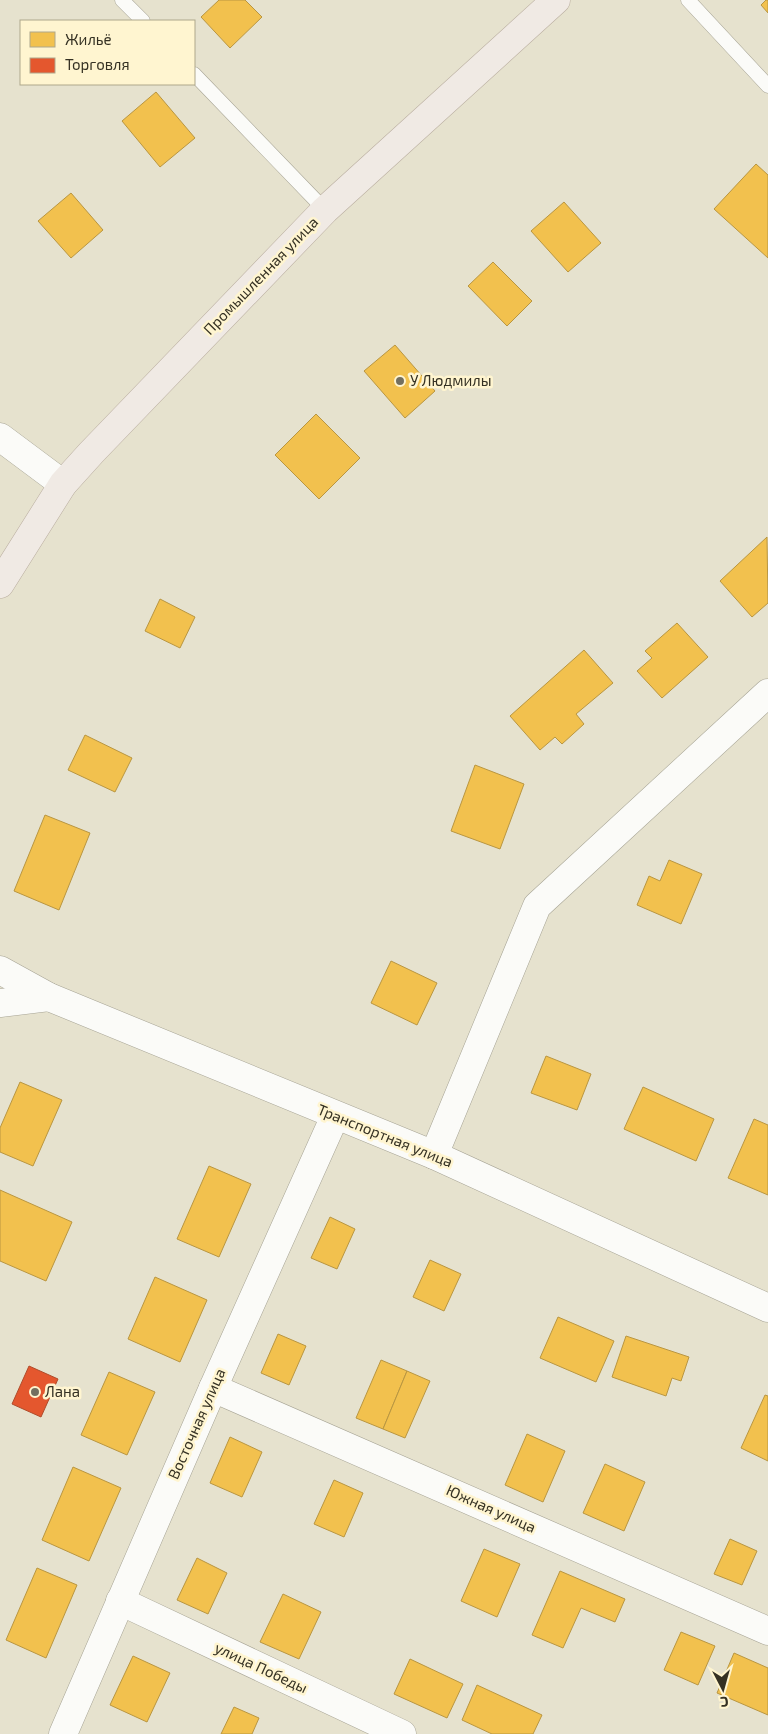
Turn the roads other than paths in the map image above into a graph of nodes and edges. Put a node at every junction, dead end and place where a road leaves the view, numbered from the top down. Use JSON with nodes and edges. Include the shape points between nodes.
{"nodes":[{"id":1,"x":122,"y":0,"type":"edge"},
{"id":2,"x":556,"y":0,"type":"edge"},
{"id":3,"x":688,"y":0,"type":"edge"},
{"id":4,"x":142,"y":20,"type":"edge"},
{"id":5,"x":195,"y":75,"type":"edge"},
{"id":6,"x":768,"y":86,"type":"edge"},
{"id":7,"x":325,"y":210,"type":"junction"},
{"id":8,"x":0,"y":437,"type":"edge"},
{"id":9,"x":63,"y":484,"type":"junction"},
{"id":10,"x":0,"y":584,"type":"edge"},
{"id":11,"x":763,"y":705,"type":"edge"},
{"id":12,"x":0,"y":970,"type":"edge"},
{"id":13,"x":48,"y":997,"type":"junction"},
{"id":14,"x":0,"y":1003,"type":"edge"},
{"id":15,"x":334,"y":1116,"type":"junction"},
{"id":16,"x":434,"y":1155,"type":"junction"},
{"id":17,"x":768,"y":1308,"type":"edge"},
{"id":18,"x":213,"y":1388,"type":"junction"},
{"id":19,"x":120,"y":1601,"type":"junction"},
{"id":20,"x":768,"y":1631,"type":"edge"},
{"id":21,"x":63,"y":1734,"type":"edge"},
{"id":22,"x":402,"y":1734,"type":"edge"}],
"edges":[{"from":1,"to":4,"type":"lane"},
{"from":2,"to":7,"type":"main road","name":"Промышленная улица"},
{"from":3,"to":6,"type":"lane"},
{"from":5,"to":7,"type":"lane"},
{"from":7,"to":9,"type":"main road","name":"Промышленная улица"},
{"from":8,"to":9,"type":"street"},
{"from":9,"to":10,"type":"main road","name":"Промышленная улица"},
{"from":11,"to":16,"type":"street","via":[[537,906]]},
{"from":12,"to":13,"type":"street","name":"Транспортная улица"},
{"from":13,"to":14,"type":"street"},
{"from":13,"to":15,"type":"street","name":"Транспортная улица"},
{"from":15,"to":16,"type":"street","name":"Транспортная улица"},
{"from":15,"to":18,"type":"street","name":"Восточная улица"},
{"from":16,"to":17,"type":"street","name":"Транспортная улица"},
{"from":18,"to":19,"type":"street","name":"Восточная улица"},
{"from":18,"to":20,"type":"street","name":"Южная улица"},
{"from":19,"to":21,"type":"street","name":"Восточная улица"},
{"from":19,"to":22,"type":"street","name":"улица Победы"}]}
